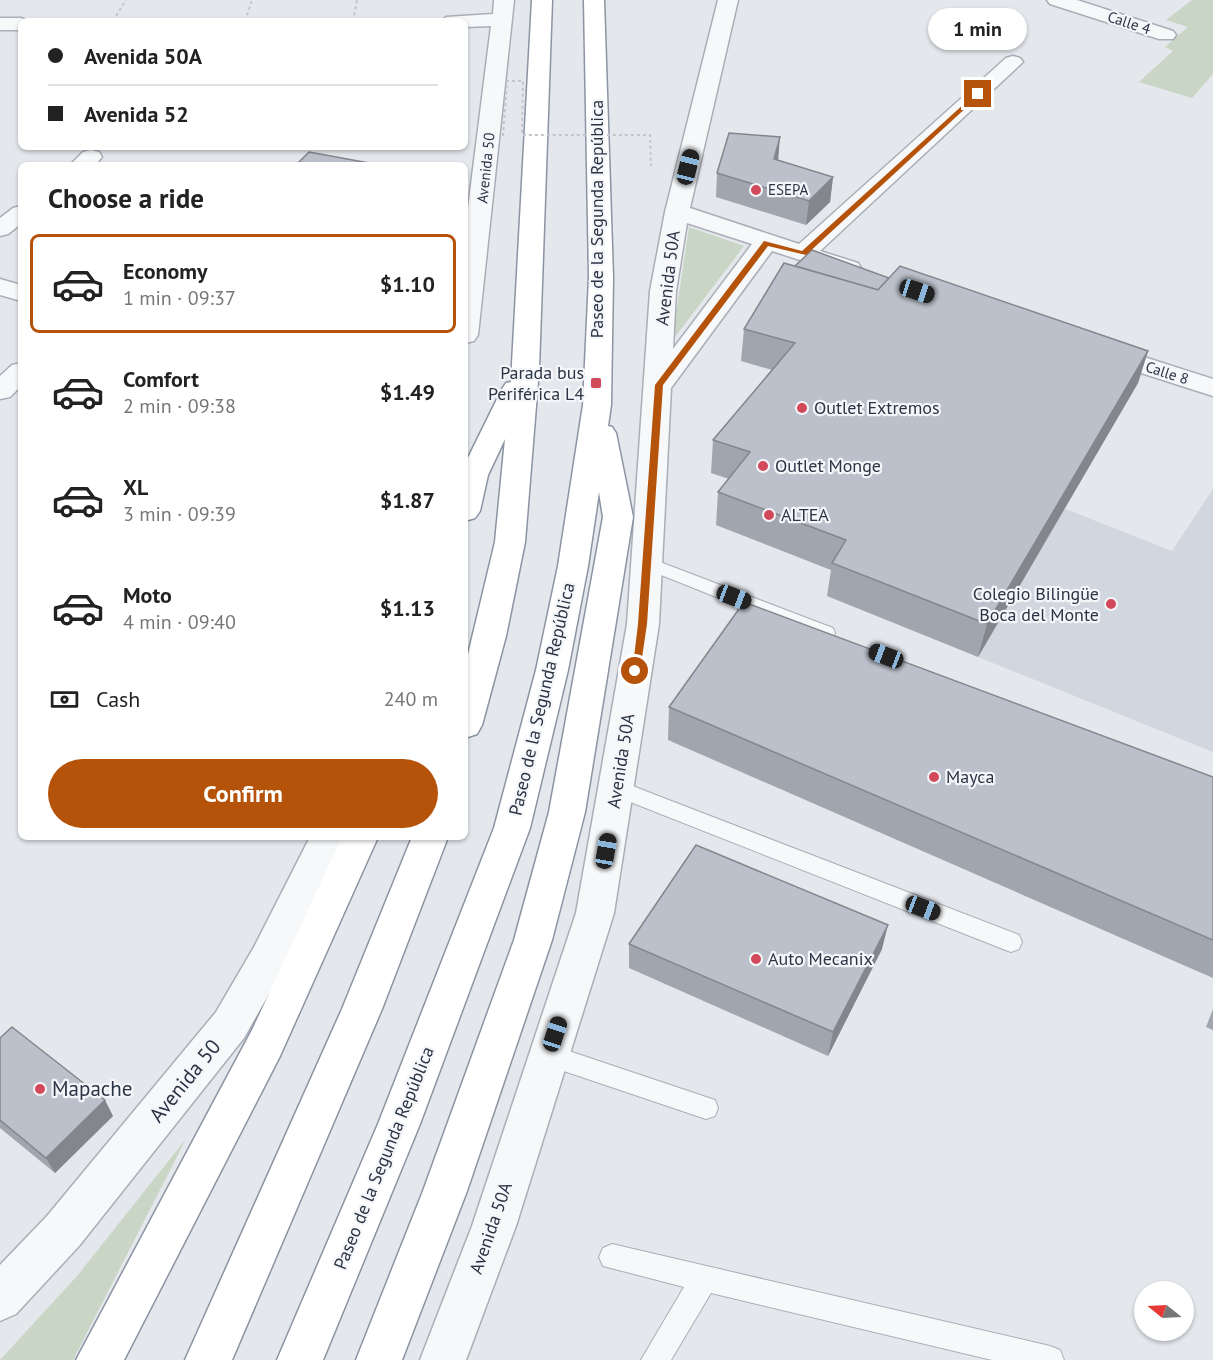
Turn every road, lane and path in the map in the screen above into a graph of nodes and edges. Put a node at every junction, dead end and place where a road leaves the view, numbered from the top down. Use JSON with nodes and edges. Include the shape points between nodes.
{"nodes":[{"id":1,"x":126,"y":0,"type":"edge"},
{"id":2,"x":252,"y":0,"type":"edge"},
{"id":3,"x":357,"y":0,"type":"edge"},
{"id":4,"x":542,"y":0,"type":"edge"},
{"id":5,"x":594,"y":0,"type":"edge"},
{"id":6,"x":728,"y":0,"type":"edge"},
{"id":7,"x":1057,"y":0,"type":"edge"},
{"id":8,"x":503,"y":10,"type":"edge"},
{"id":9,"x":115,"y":18,"type":"edge"},
{"id":10,"x":246,"y":18,"type":"edge"},
{"id":11,"x":354,"y":18,"type":"edge"},
{"id":12,"x":467,"y":18,"type":"edge"},
{"id":13,"x":0,"y":24,"type":"edge"},
{"id":14,"x":18,"y":24,"type":"edge"},
{"id":15,"x":1166,"y":35,"type":"dead end"},
{"id":16,"x":1013,"y":62,"type":"dead end"},
{"id":17,"x":503,"y":136,"type":"dead end"},
{"id":18,"x":651,"y":166,"type":"dead end"},
{"id":19,"x":676,"y":212,"type":"junction"},
{"id":20,"x":18,"y":215,"type":"edge"},
{"id":21,"x":0,"y":229,"type":"edge"},
{"id":22,"x":766,"y":243,"type":"junction"},
{"id":23,"x":471,"y":244,"type":"edge"},
{"id":24,"x":803,"y":253,"type":"junction"},
{"id":25,"x":872,"y":276,"type":"edge"},
{"id":26,"x":0,"y":288,"type":"edge"},
{"id":27,"x":468,"y":290,"type":"edge"},
{"id":28,"x":18,"y":292,"type":"edge"},
{"id":29,"x":1076,"y":343,"type":"edge"},
{"id":30,"x":526,"y":369,"type":"junction"},
{"id":31,"x":18,"y":374,"type":"edge"},
{"id":32,"x":659,"y":385,"type":"junction"},
{"id":33,"x":1213,"y":388,"type":"edge"},
{"id":34,"x":0,"y":391,"type":"edge"},
{"id":35,"x":597,"y":405,"type":"junction"},
{"id":36,"x":468,"y":499,"type":"edge"},
{"id":37,"x":646,"y":563,"type":"junction"},
{"id":38,"x":846,"y":641,"type":"edge"},
{"id":39,"x":468,"y":714,"type":"edge"},
{"id":40,"x":617,"y":788,"type":"junction"},
{"id":41,"x":327,"y":840,"type":"edge"},
{"id":42,"x":359,"y":840,"type":"edge"},
{"id":43,"x":429,"y":840,"type":"edge"},
{"id":44,"x":1011,"y":942,"type":"dead end"},
{"id":45,"x":548,"y":1055,"type":"junction"},
{"id":46,"x":706,"y":1108,"type":"dead end"},
{"id":47,"x":612,"y":1257,"type":"dead end"},
{"id":48,"x":705,"y":1278,"type":"junction"},
{"id":49,"x":0,"y":1298,"type":"edge"},
{"id":50,"x":99,"y":1360,"type":"edge"},
{"id":51,"x":208,"y":1360,"type":"edge"},
{"id":52,"x":300,"y":1360,"type":"edge"},
{"id":53,"x":379,"y":1360,"type":"edge"},
{"id":54,"x":443,"y":1360,"type":"edge"},
{"id":55,"x":655,"y":1360,"type":"edge"},
{"id":56,"x":1050,"y":1360,"type":"edge"}],
"edges":[{"from":1,"to":9,"type":"path"},
{"from":2,"to":10,"type":"path"},
{"from":3,"to":11,"type":"path"},
{"from":4,"to":30,"type":"highway"},
{"from":5,"to":35,"type":"highway","name":"Paseo de la Segunda República","via":[[601,277]]},
{"from":6,"to":19,"type":"street","name":"Avenida 50A"},
{"from":7,"to":15,"type":"street","name":"Calle 4"},
{"from":8,"to":12,"type":"street"},
{"from":8,"to":23,"type":"street","name":"Avenida 50"},
{"from":13,"to":14,"type":"street"},
{"from":16,"to":24,"type":"street"},
{"from":17,"to":18,"type":"path","bridge":true,"via":[[507,81],[523,81],[522,135],[650,135]]},
{"from":19,"to":22,"type":"street"},
{"from":19,"to":32,"type":"street","name":"Avenida 50A","via":[[663,291]]},
{"from":20,"to":21,"type":"street"},
{"from":22,"to":24,"type":"street"},
{"from":22,"to":32,"type":"street"},
{"from":23,"to":27,"type":"street","name":"Avenida 50"},
{"from":24,"to":25,"type":"street"},
{"from":26,"to":28,"type":"street"},
{"from":29,"to":33,"type":"street","name":"Calle 8"},
{"from":30,"to":36,"type":"highway","via":[[474,475]]},
{"from":30,"to":39,"type":"highway","via":[[510,542]]},
{"from":31,"to":34,"type":"street"},
{"from":32,"to":37,"type":"street","name":"Avenida 50A"},
{"from":35,"to":52,"type":"highway","name":"Paseo de la Segunda República","via":[[573,566],[536,742],[512,828],[399,1124]]},
{"from":35,"to":53,"type":"highway","via":[[618,517],[567,812],[533,940],[445,1191]]},
{"from":37,"to":38,"type":"lane"},
{"from":37,"to":40,"type":"street","name":"Avenida 50A","via":[[643,624]]},
{"from":40,"to":44,"type":"lane"},
{"from":40,"to":45,"type":"street","name":"Avenida 50A","via":[[595,913]]},
{"from":41,"to":49,"type":"street","name":"Avenida 50","via":[[268,959],[230,1025],[63,1231]]},
{"from":42,"to":50,"type":"highway","via":[[266,1043]]},
{"from":43,"to":51,"type":"highway","via":[[362,1010]]},
{"from":45,"to":46,"type":"lane"},
{"from":45,"to":54,"type":"street","name":"Avenida 50A","via":[[494,1226]]},
{"from":47,"to":48,"type":"lane"},
{"from":48,"to":55,"type":"lane"},
{"from":48,"to":56,"type":"lane"}]}
